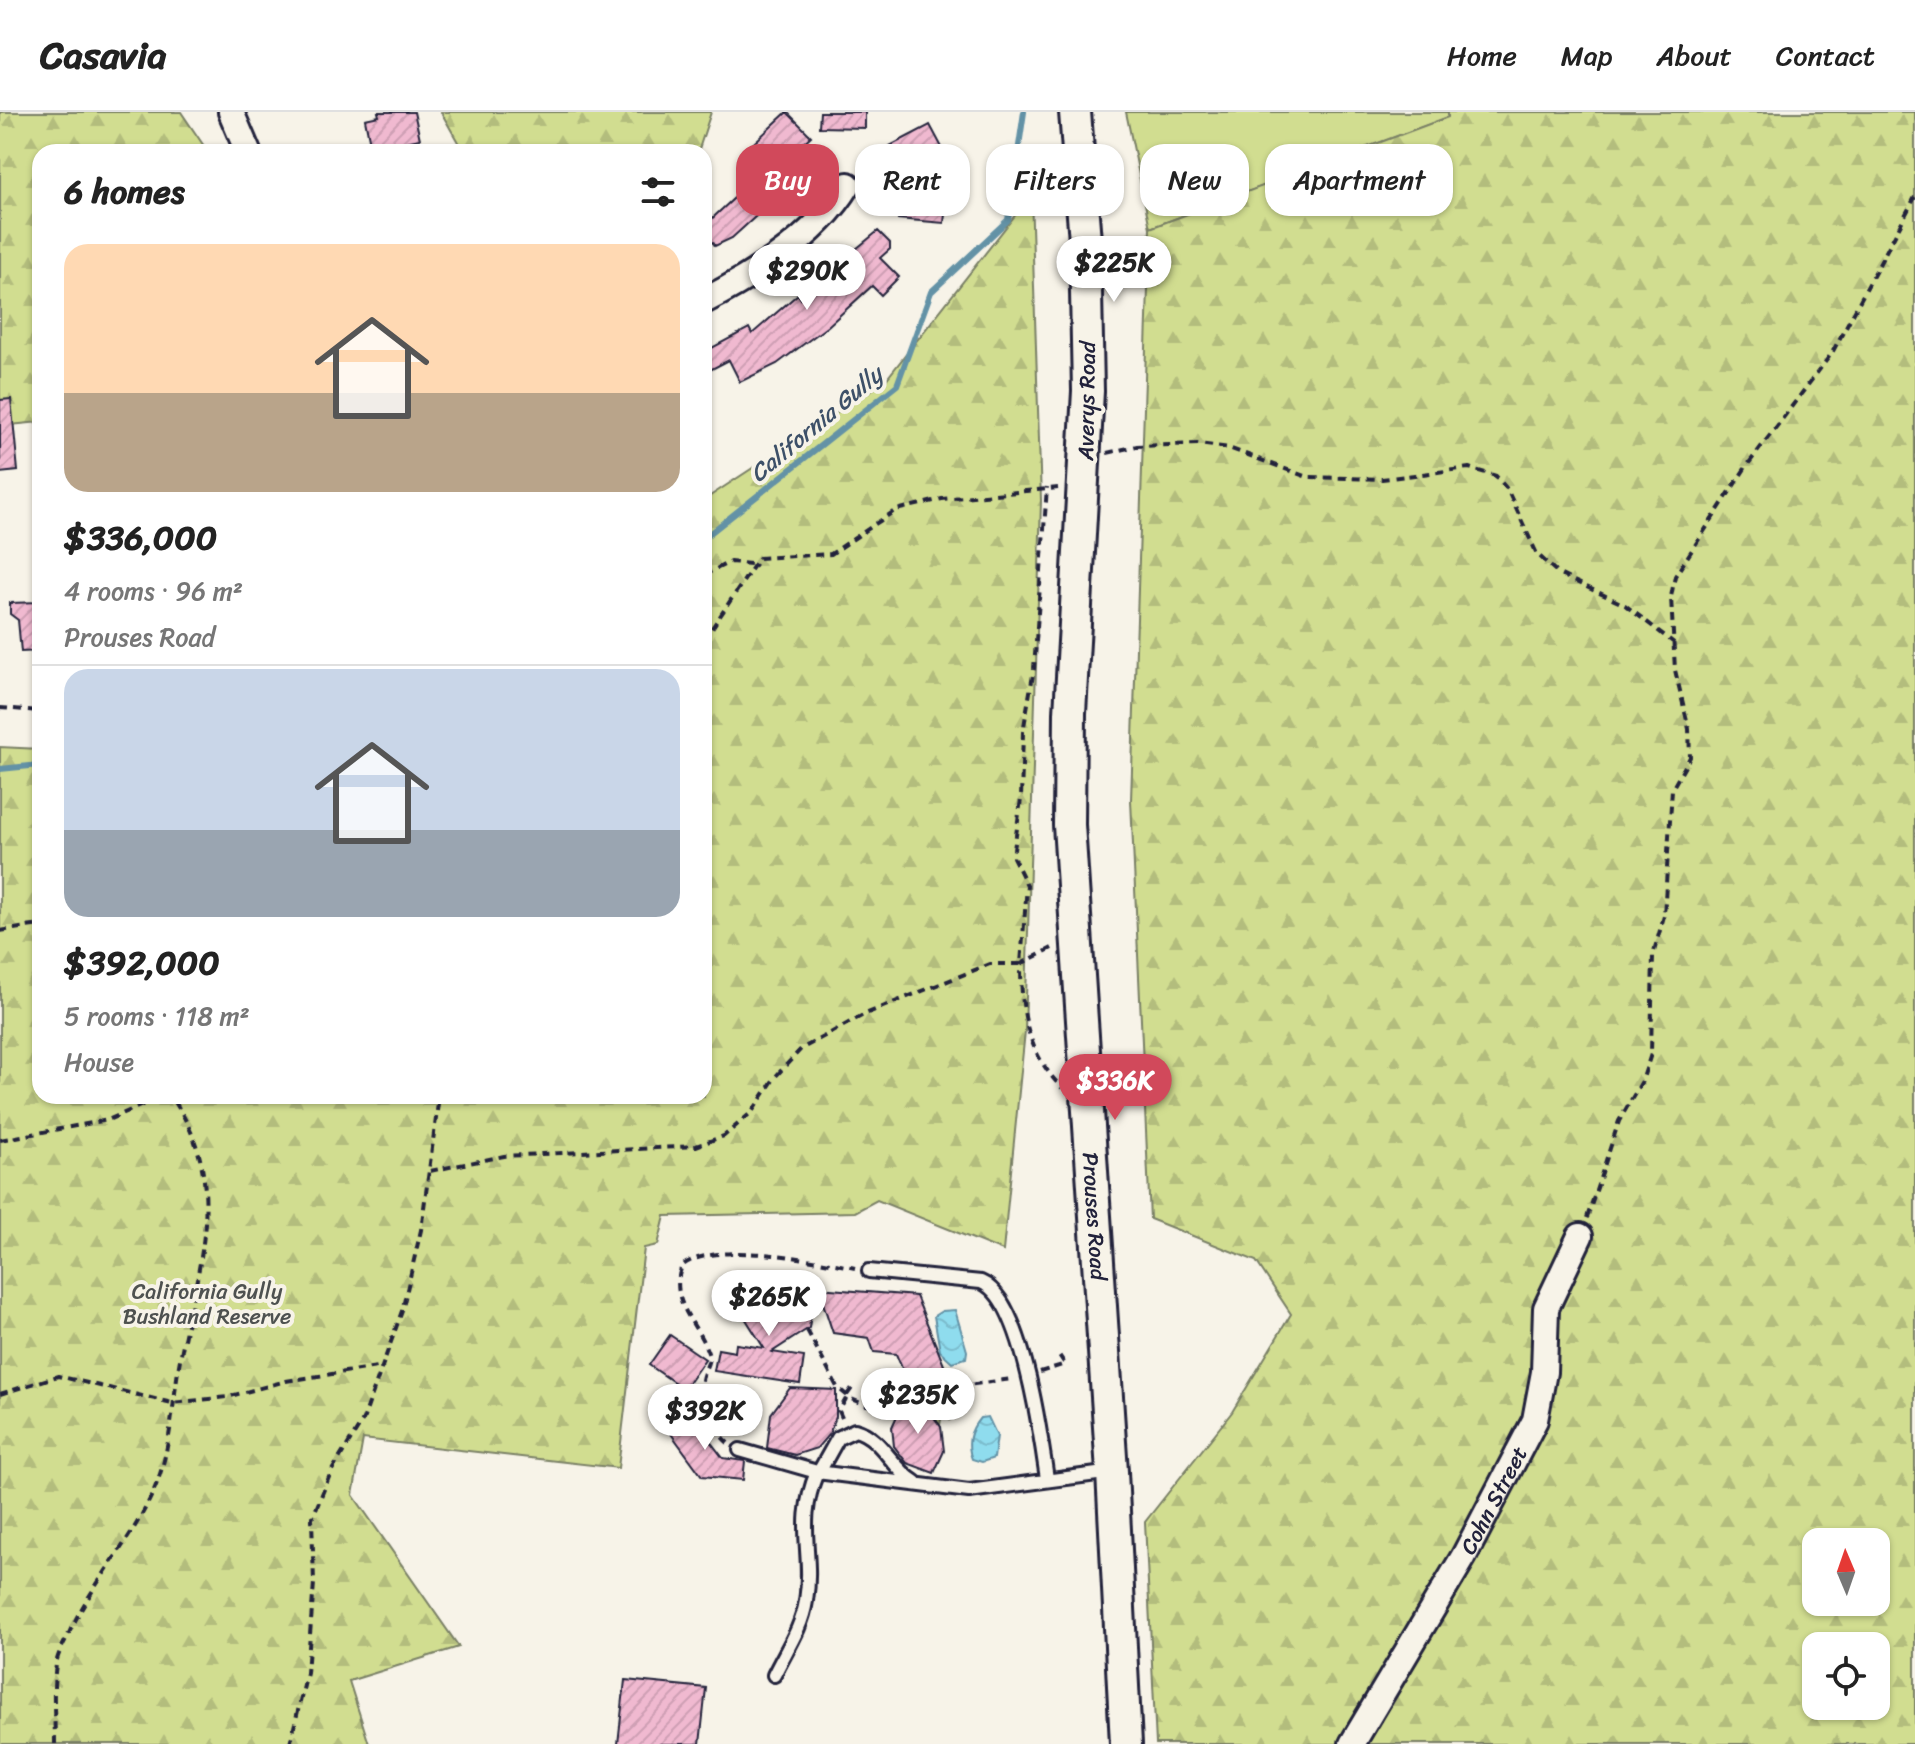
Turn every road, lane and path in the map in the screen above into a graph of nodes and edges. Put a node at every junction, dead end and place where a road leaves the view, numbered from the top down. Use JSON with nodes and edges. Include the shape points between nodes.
{"nodes":[{"id":1,"x":231,"y":112,"type":"edge"},
{"id":2,"x":1075,"y":112,"type":"edge"},
{"id":3,"x":245,"y":144,"type":"edge"},
{"id":4,"x":848,"y":185,"type":"dead end"},
{"id":5,"x":1915,"y":197,"type":"edge"},
{"id":6,"x":712,"y":297,"type":"edge"},
{"id":7,"x":1085,"y":482,"type":"junction"},
{"id":8,"x":1047,"y":487,"type":"junction"},
{"id":9,"x":752,"y":564,"type":"junction"},
{"id":10,"x":712,"y":571,"type":"edge"},
{"id":11,"x":712,"y":627,"type":"edge"},
{"id":12,"x":1674,"y":643,"type":"junction"},
{"id":13,"x":0,"y":708,"type":"edge"},
{"id":14,"x":32,"y":710,"type":"edge"},
{"id":15,"x":32,"y":926,"type":"edge"},
{"id":16,"x":0,"y":931,"type":"edge"},
{"id":17,"x":1076,"y":943,"type":"junction"},
{"id":18,"x":1021,"y":964,"type":"junction"},
{"id":19,"x":1086,"y":1093,"type":"junction"},
{"id":20,"x":145,"y":1104,"type":"edge"},
{"id":21,"x":176,"y":1104,"type":"edge"},
{"id":22,"x":438,"y":1104,"type":"edge"},
{"id":23,"x":0,"y":1140,"type":"edge"},
{"id":24,"x":430,"y":1171,"type":"junction"},
{"id":25,"x":1580,"y":1236,"type":"joint"},
{"id":26,"x":869,"y":1271,"type":"joint"},
{"id":27,"x":807,"y":1330,"type":"dead end"},
{"id":28,"x":1059,"y":1355,"type":"dead end"},
{"id":29,"x":384,"y":1366,"type":"junction"},
{"id":30,"x":1029,"y":1375,"type":"junction"},
{"id":31,"x":855,"y":1384,"type":"dead end"},
{"id":32,"x":900,"y":1388,"type":"dead end"},
{"id":33,"x":0,"y":1394,"type":"edge"},
{"id":34,"x":847,"y":1396,"type":"junction"},
{"id":35,"x":907,"y":1401,"type":"junction"},
{"id":36,"x":172,"y":1403,"type":"junction"},
{"id":37,"x":872,"y":1406,"type":"junction"},
{"id":38,"x":850,"y":1417,"type":"dead end"},
{"id":39,"x":869,"y":1418,"type":"dead end"},
{"id":40,"x":740,"y":1450,"type":"joint"},
{"id":41,"x":818,"y":1472,"type":"junction"},
{"id":42,"x":1112,"y":1472,"type":"junction"},
{"id":43,"x":1047,"y":1479,"type":"junction"},
{"id":44,"x":924,"y":1486,"type":"junction"},
{"id":45,"x":774,"y":1675,"type":"dead end"},
{"id":46,"x":55,"y":1744,"type":"edge"},
{"id":47,"x":290,"y":1744,"type":"edge"},
{"id":48,"x":1126,"y":1744,"type":"edge"},
{"id":49,"x":1352,"y":1744,"type":"edge"}],
"edges":[{"from":1,"to":3,"type":"street"},
{"from":2,"to":7,"type":"street","name":"Averys Road","via":[[1086,276]]},
{"from":4,"to":6,"type":"street","via":[[819,223]]},
{"from":5,"to":12,"type":"path","via":[[1832,353],[1746,467],[1675,576]]},
{"from":7,"to":8,"type":"path"},
{"from":7,"to":12,"type":"path","via":[[1137,446],[1162,443],[1229,448],[1307,477],[1329,479],[1413,477],[1469,468],[1496,476],[1537,554],[1559,574],[1625,605]]},
{"from":7,"to":17,"type":"street","name":"Prouses Road","via":[[1069,752]]},
{"from":8,"to":9,"type":"path","via":[[896,510],[831,554],[775,554]]},
{"from":8,"to":18,"type":"path","via":[[1013,857],[1027,885]]},
{"from":9,"to":10,"type":"path","via":[[730,562]]},
{"from":9,"to":11,"type":"path"},
{"from":12,"to":25,"type":"path","via":[[1690,757],[1672,789],[1664,916],[1653,955],[1651,1054],[1619,1121]]},
{"from":13,"to":14,"type":"path"},
{"from":15,"to":16,"type":"path"},
{"from":17,"to":18,"type":"path","via":[[1044,949]]},
{"from":17,"to":19,"type":"street","name":"Prouses Road"},
{"from":18,"to":19,"type":"path","via":[[1025,1031],[1045,1071],[1068,1094]]},
{"from":18,"to":24,"type":"path","via":[[990,964],[865,1014],[801,1049],[752,1112],[724,1136],[696,1146],[504,1156]]},
{"from":19,"to":42,"type":"street","name":"Prouses Road"},
{"from":20,"to":23,"type":"path","via":[[108,1120]]},
{"from":21,"to":36,"type":"path","via":[[202,1159],[207,1216]]},
{"from":22,"to":24,"type":"path"},
{"from":24,"to":29,"type":"path","via":[[402,1311]]},
{"from":25,"to":49,"type":"street","name":"Cohn Street","via":[[1546,1308],[1544,1372],[1535,1420],[1464,1556]]},
{"from":26,"to":30,"type":"lane","via":[[988,1284],[1003,1305]]},
{"from":26,"to":40,"type":"path","via":[[777,1255],[709,1255],[682,1266],[678,1285],[683,1307],[709,1356],[702,1382],[705,1407],[720,1437]]},
{"from":27,"to":34,"type":"path"},
{"from":28,"to":30,"type":"path","via":[[1065,1364]]},
{"from":29,"to":36,"type":"path"},
{"from":29,"to":47,"type":"path","via":[[312,1519],[314,1583],[307,1673]]},
{"from":30,"to":35,"type":"path","via":[[947,1393],[922,1393]]},
{"from":30,"to":43,"type":"lane"},
{"from":31,"to":34,"type":"path"},
{"from":32,"to":35,"type":"path"},
{"from":33,"to":36,"type":"path","via":[[58,1376]]},
{"from":34,"to":37,"type":"path"},
{"from":34,"to":38,"type":"path","via":[[838,1415]]},
{"from":35,"to":37,"type":"path"},
{"from":36,"to":46,"type":"path","via":[[154,1490],[81,1609],[56,1663]]},
{"from":37,"to":39,"type":"path"},
{"from":40,"to":41,"type":"lane"},
{"from":41,"to":44,"type":"lane"},
{"from":41,"to":44,"type":"lane","via":[[838,1438],[855,1430],[870,1436],[900,1472]]},
{"from":41,"to":45,"type":"lane","via":[[806,1498],[806,1599],[797,1633]]},
{"from":42,"to":43,"type":"lane"},
{"from":42,"to":48,"type":"street","name":"Prouses Road"},
{"from":43,"to":44,"type":"lane","via":[[969,1491]]}]}
